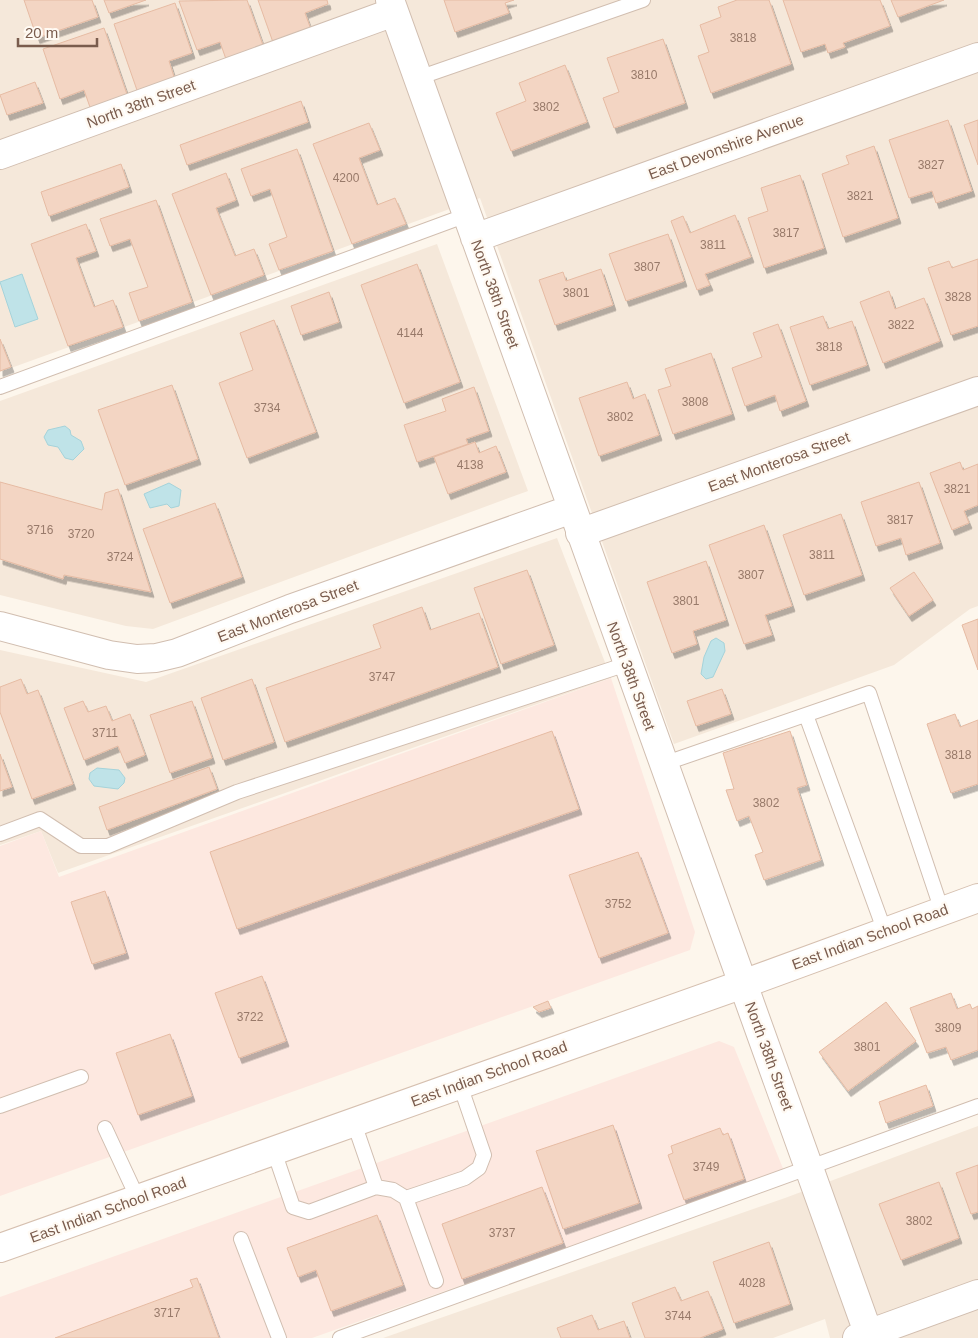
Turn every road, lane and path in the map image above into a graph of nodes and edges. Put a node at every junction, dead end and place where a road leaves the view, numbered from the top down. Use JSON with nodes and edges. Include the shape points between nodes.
{"nodes":[{"id":1,"x":642,"y":0,"type":"edge"},
{"id":2,"x":392,"y":6,"type":"edge"},
{"id":3,"x":978,"y":57,"type":"edge"},
{"id":4,"x":418,"y":78,"type":"junction"},
{"id":5,"x":0,"y":156,"type":"edge"},
{"id":6,"x":471,"y":226,"type":"junction"},
{"id":7,"x":0,"y":386,"type":"edge"},
{"id":8,"x":978,"y":391,"type":"edge"},
{"id":9,"x":576,"y":521,"type":"junction"},
{"id":10,"x":0,"y":626,"type":"edge"},
{"id":11,"x":627,"y":664,"type":"junction"},
{"id":12,"x":806,"y":715,"type":"junction"},
{"id":13,"x":663,"y":764,"type":"junction"},
{"id":14,"x":0,"y":834,"type":"edge"},
{"id":15,"x":978,"y":898,"type":"edge"},
{"id":16,"x":942,"y":911,"type":"junction"},
{"id":17,"x":885,"y":932,"type":"junction"},
{"id":18,"x":743,"y":984,"type":"junction"},
{"id":19,"x":81,"y":1077,"type":"dead end"},
{"id":20,"x":460,"y":1085,"type":"junction"},
{"id":21,"x":0,"y":1106,"type":"edge"},
{"id":22,"x":978,"y":1106,"type":"edge"},
{"id":23,"x":354,"y":1123,"type":"junction"},
{"id":24,"x":105,"y":1128,"type":"dead end"},
{"id":25,"x":274,"y":1151,"type":"junction"},
{"id":26,"x":809,"y":1168,"type":"junction"},
{"id":27,"x":376,"y":1187,"type":"junction"},
{"id":28,"x":406,"y":1198,"type":"junction"},
{"id":29,"x":138,"y":1199,"type":"junction"},
{"id":30,"x":241,"y":1239,"type":"dead end"},
{"id":31,"x":2,"y":1244,"type":"edge"},
{"id":32,"x":436,"y":1281,"type":"dead end"},
{"id":33,"x":978,"y":1294,"type":"edge"},
{"id":34,"x":865,"y":1336,"type":"edge"},
{"id":35,"x":279,"y":1338,"type":"edge"},
{"id":36,"x":340,"y":1338,"type":"edge"}],
"edges":[{"from":1,"to":4,"type":"lane"},
{"from":2,"to":4,"type":"street","name":"North 38th Street"},
{"from":2,"to":5,"type":"street","name":"North 38th Street"},
{"from":3,"to":6,"type":"street","name":"East Devonshire Avenue"},
{"from":4,"to":6,"type":"street","name":"North 38th Street"},
{"from":6,"to":7,"type":"lane"},
{"from":6,"to":9,"type":"street","name":"North 38th Street"},
{"from":8,"to":9,"type":"street","name":"East Monterosa Street"},
{"from":9,"to":10,"type":"street","name":"East Monterosa Street","via":[[324,597],[156,658],[109,655]]},
{"from":9,"to":11,"type":"street","name":"North 38th Street"},
{"from":11,"to":13,"type":"street","name":"North 38th Street"},
{"from":11,"to":14,"type":"lane","via":[[237,792],[108,846],[81,846],[40,819]]},
{"from":12,"to":13,"type":"lane"},
{"from":12,"to":16,"type":"lane","via":[[869,693]]},
{"from":12,"to":17,"type":"lane"},
{"from":13,"to":18,"type":"street","name":"North 38th Street"},
{"from":15,"to":16,"type":"street","name":"East Indian School Road"},
{"from":16,"to":17,"type":"street","name":"East Indian School Road"},
{"from":17,"to":18,"type":"street","name":"East Indian School Road"},
{"from":18,"to":20,"type":"street","name":"East Indian School Road"},
{"from":18,"to":26,"type":"street","name":"North 38th Street"},
{"from":19,"to":21,"type":"lane"},
{"from":20,"to":23,"type":"street","name":"East Indian School Road"},
{"from":20,"to":28,"type":"lane","via":[[484,1154],[479,1168],[465,1178]]},
{"from":22,"to":26,"type":"lane"},
{"from":23,"to":25,"type":"street","name":"East Indian School Road"},
{"from":23,"to":27,"type":"lane"},
{"from":24,"to":29,"type":"lane"},
{"from":25,"to":27,"type":"lane","via":[[293,1207],[309,1212]]},
{"from":25,"to":29,"type":"street","name":"East Indian School Road"},
{"from":26,"to":34,"type":"street","name":"North 38th Street"},
{"from":26,"to":36,"type":"lane"},
{"from":27,"to":28,"type":"lane","via":[[393,1190]]},
{"from":28,"to":32,"type":"lane"},
{"from":29,"to":31,"type":"street","name":"East Indian School Road"},
{"from":30,"to":35,"type":"lane"},
{"from":33,"to":34,"type":"street"}]}
